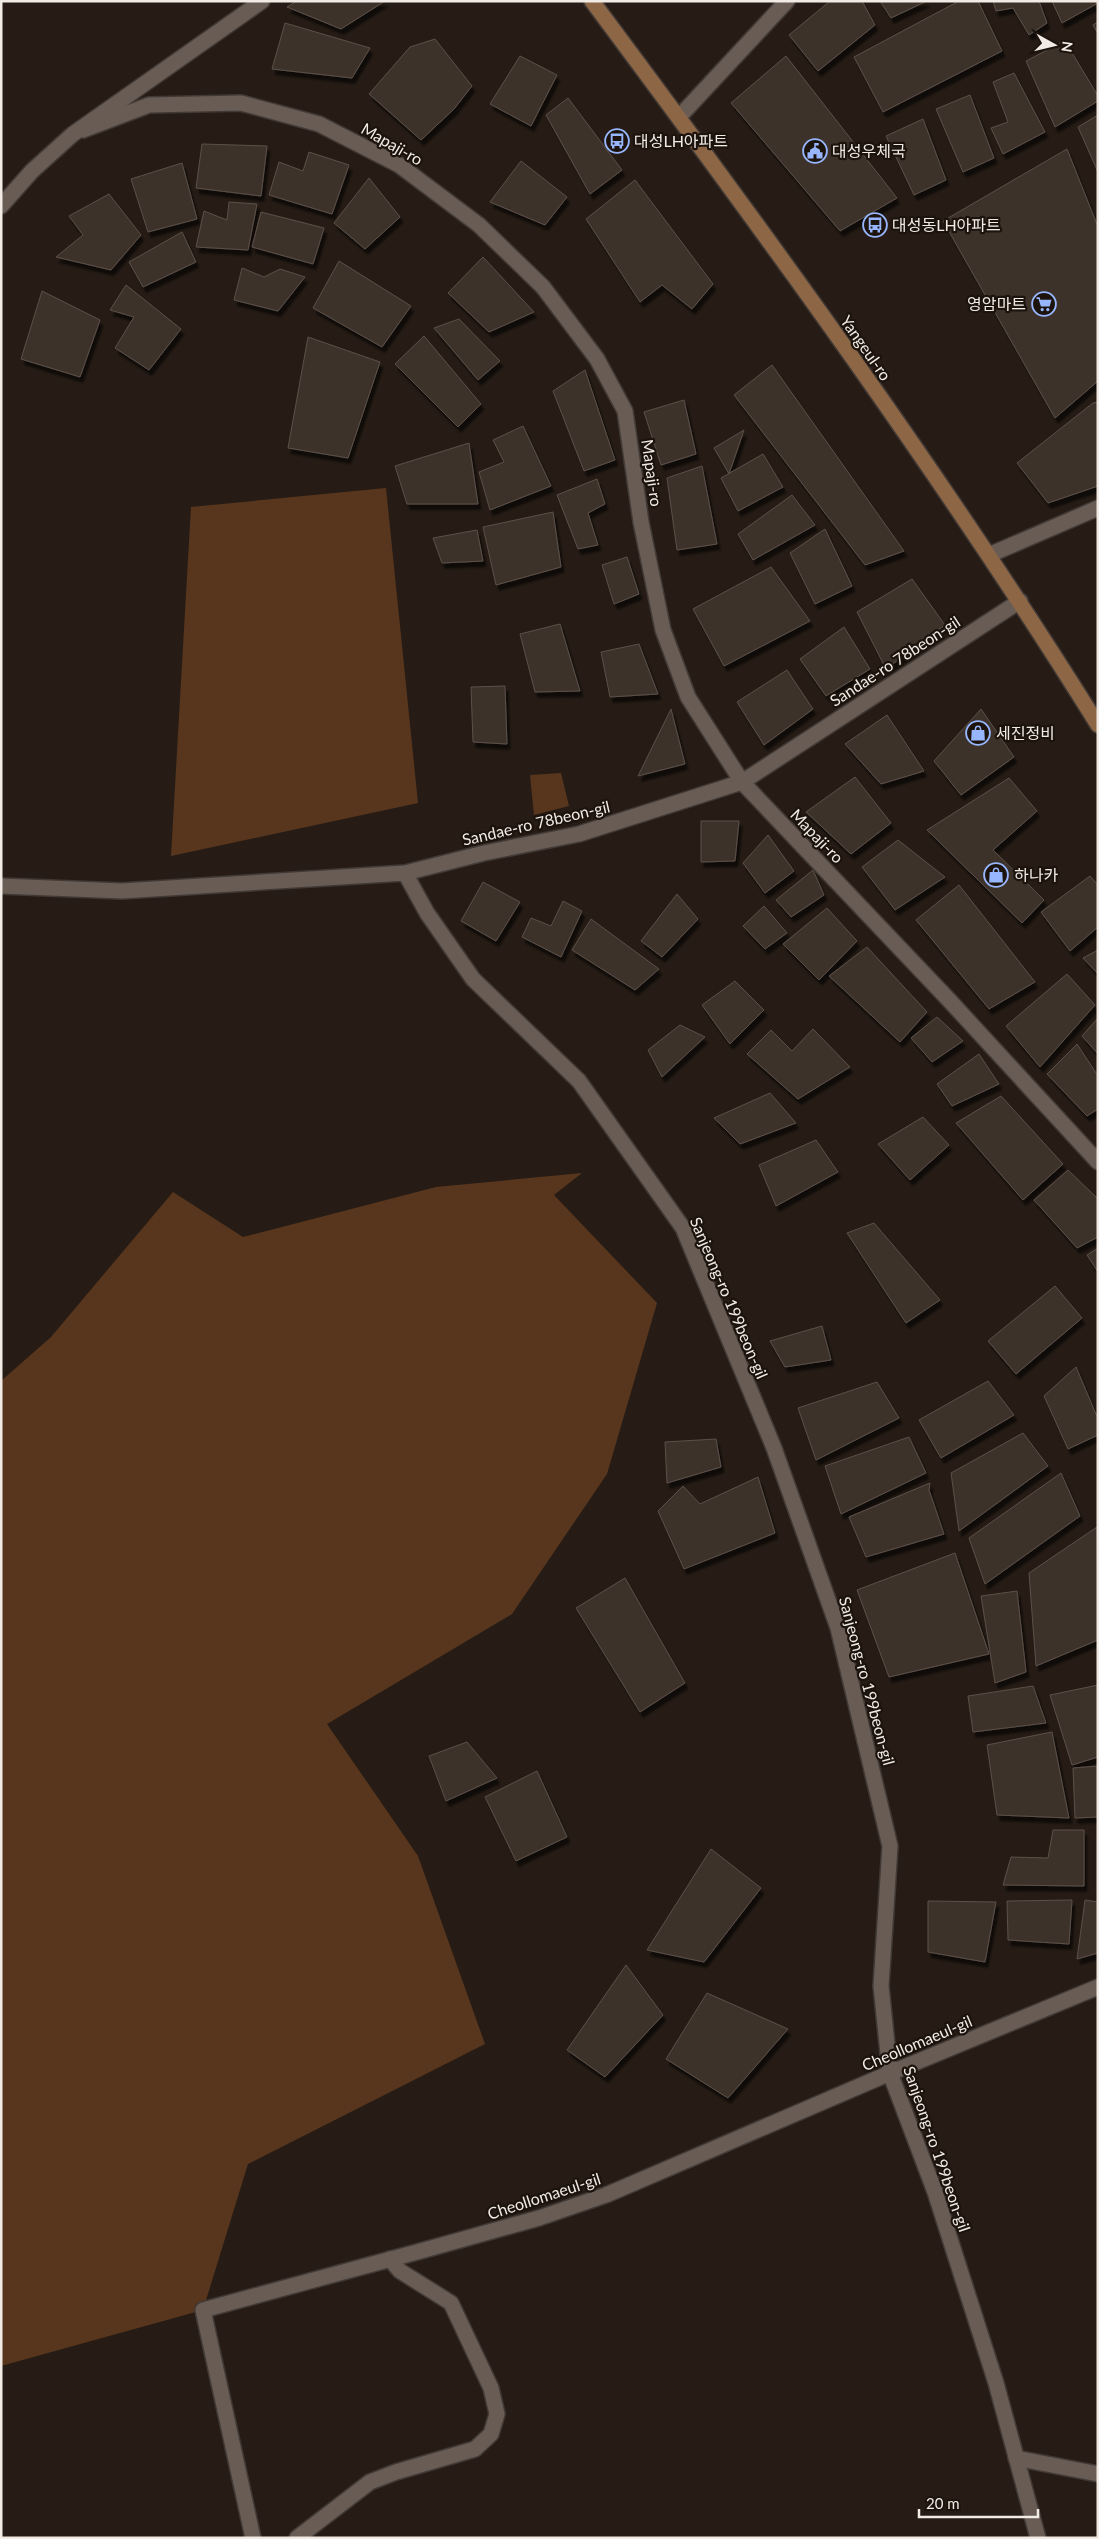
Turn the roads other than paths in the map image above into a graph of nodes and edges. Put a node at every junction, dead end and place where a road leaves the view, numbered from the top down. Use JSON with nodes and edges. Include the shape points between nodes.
{"nodes":[{"id":1,"x":262,"y":1,"type":"edge"},
{"id":2,"x":592,"y":1,"type":"edge"},
{"id":3,"x":787,"y":1,"type":"edge"},
{"id":4,"x":679,"y":118,"type":"junction"},
{"id":5,"x":74,"y":134,"type":"junction"},
{"id":6,"x":1,"y":206,"type":"edge"},
{"id":7,"x":1098,"y":508,"type":"edge"},
{"id":8,"x":989,"y":555,"type":"junction"},
{"id":9,"x":1020,"y":601,"type":"junction"},
{"id":10,"x":1098,"y":725,"type":"edge"},
{"id":11,"x":742,"y":782,"type":"junction"},
{"id":12,"x":405,"y":873,"type":"junction"},
{"id":13,"x":1,"y":886,"type":"edge"},
{"id":14,"x":1098,"y":1162,"type":"edge"},
{"id":15,"x":1098,"y":1987,"type":"edge"},
{"id":16,"x":890,"y":2073,"type":"junction"},
{"id":17,"x":390,"y":2260,"type":"junction"},
{"id":18,"x":1016,"y":2458,"type":"junction"},
{"id":19,"x":1098,"y":2474,"type":"edge"},
{"id":20,"x":253,"y":2538,"type":"edge"},
{"id":21,"x":297,"y":2538,"type":"edge"},
{"id":22,"x":1038,"y":2538,"type":"edge"}],
"edges":[{"from":1,"to":5,"type":"street"},
{"from":2,"to":4,"type":"street","name":"Yangeul-ro"},
{"from":3,"to":4,"type":"street"},
{"from":4,"to":8,"type":"street","name":"Yangeul-ro","via":[[865,375]]},
{"from":5,"to":6,"type":"street","name":"Mapaji-ro","via":[[32,171]]},
{"from":5,"to":11,"type":"street","name":"Mapaji-ro","via":[[149,105],[241,103],[319,124],[399,166],[479,225],[536,280],[598,359],[625,411],[663,630],[688,697]]},
{"from":7,"to":8,"type":"street"},
{"from":8,"to":9,"type":"street","name":"Yangeul-ro"},
{"from":9,"to":10,"type":"street","name":"Yangeul-ro"},
{"from":9,"to":11,"type":"street","name":"Sandae-ro 78beon-gil"},
{"from":11,"to":12,"type":"street","name":"Sandae-ro 78beon-gil","via":[[579,834],[484,852]]},
{"from":11,"to":14,"type":"street","name":"Mapaji-ro"},
{"from":12,"to":13,"type":"street","name":"Sandae-ro 78beon-gil","via":[[122,891]]},
{"from":12,"to":16,"type":"street","name":"Sanjeong-ro 199beon-gil","via":[[427,913],[472,979],[579,1080],[683,1228],[774,1448],[838,1628],[890,1846],[881,1986]]},
{"from":15,"to":16,"type":"street","name":"Cheollomaeul-gil"},
{"from":16,"to":17,"type":"street","name":"Cheollomaeul-gil","via":[[606,2195],[539,2218]]},
{"from":16,"to":18,"type":"street","name":"Sanjeong-ro 199beon-gil","via":[[935,2192]]},
{"from":17,"to":20,"type":"street","name":"Cheollomaeul-gil","via":[[203,2310]]},
{"from":17,"to":21,"type":"street","via":[[400,2271],[451,2302],[491,2388],[497,2414],[490,2434],[475,2449],[370,2482]]},
{"from":18,"to":19,"type":"street"},
{"from":18,"to":22,"type":"street","name":"Sanjeong-ro 199beon-gil"}]}
